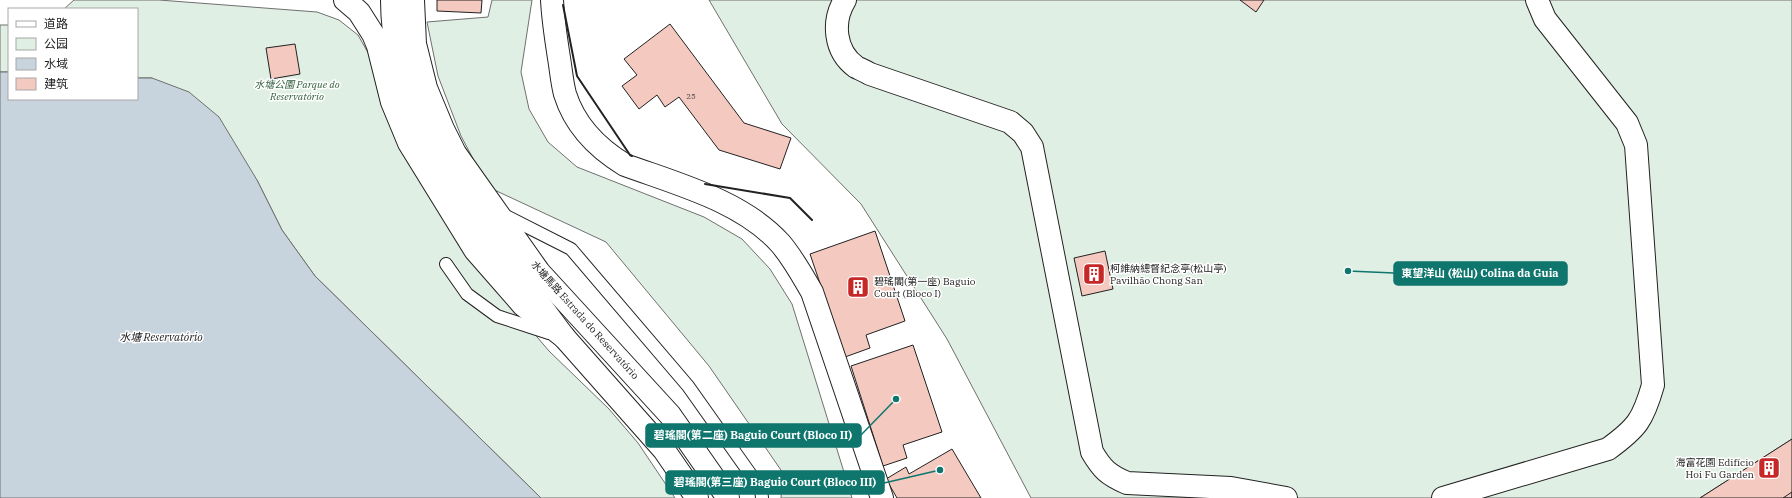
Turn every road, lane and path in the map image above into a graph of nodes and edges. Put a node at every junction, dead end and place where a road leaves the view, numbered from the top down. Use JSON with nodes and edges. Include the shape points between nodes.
{"nodes":[{"id":1,"x":345,"y":0,"type":"edge"},
{"id":2,"x":392,"y":0,"type":"edge"},
{"id":3,"x":413,"y":0,"type":"edge"},
{"id":4,"x":552,"y":0,"type":"edge"},
{"id":5,"x":845,"y":0,"type":"edge"},
{"id":6,"x":1537,"y":0,"type":"edge"},
{"id":7,"x":494,"y":210,"type":"junction"},
{"id":8,"x":446,"y":264,"type":"dead end"},
{"id":9,"x":564,"y":337,"type":"junction"},
{"id":10,"x":697,"y":498,"type":"edge"},
{"id":11,"x":728,"y":498,"type":"edge"},
{"id":12,"x":762,"y":498,"type":"edge"},
{"id":13,"x":882,"y":498,"type":"edge"},
{"id":14,"x":1286,"y":498,"type":"edge"},
{"id":15,"x":1443,"y":498,"type":"edge"}],
"edges":[{"from":1,"to":9,"type":"street","via":[[359,12],[373,34],[392,102],[409,143],[475,250],[523,305]]},
{"from":2,"to":9,"type":"street","via":[[400,69],[418,119],[452,181]]},
{"from":3,"to":7,"type":"street","name":"水塘馬路 Estrada do Reservatório","via":[[416,44],[426,88],[455,153]]},
{"from":4,"to":13,"type":"street","via":[[565,93],[572,112],[594,143],[625,165],[732,206],[779,242],[797,266],[812,292]]},
{"from":5,"to":14,"type":"street","via":[[836,24],[838,40],[845,55],[856,66],[870,74],[1010,122],[1023,133],[1032,147],[1092,452],[1100,466],[1112,477],[1127,483],[1232,488]]},
{"from":6,"to":15,"type":"street","via":[[1545,19],[1626,122],[1636,145],[1652,385],[1646,411],[1630,433],[1608,449]]},
{"from":7,"to":11,"type":"street","name":"水塘馬路 Estrada do Reservatório","via":[[539,272],[670,416]]},
{"from":7,"to":12,"type":"lane","via":[[571,249],[688,386],[761,489]]},
{"from":8,"to":9,"type":"lane","via":[[467,294],[497,316]]},
{"from":9,"to":10,"type":"street","via":[[664,450]]}]}
